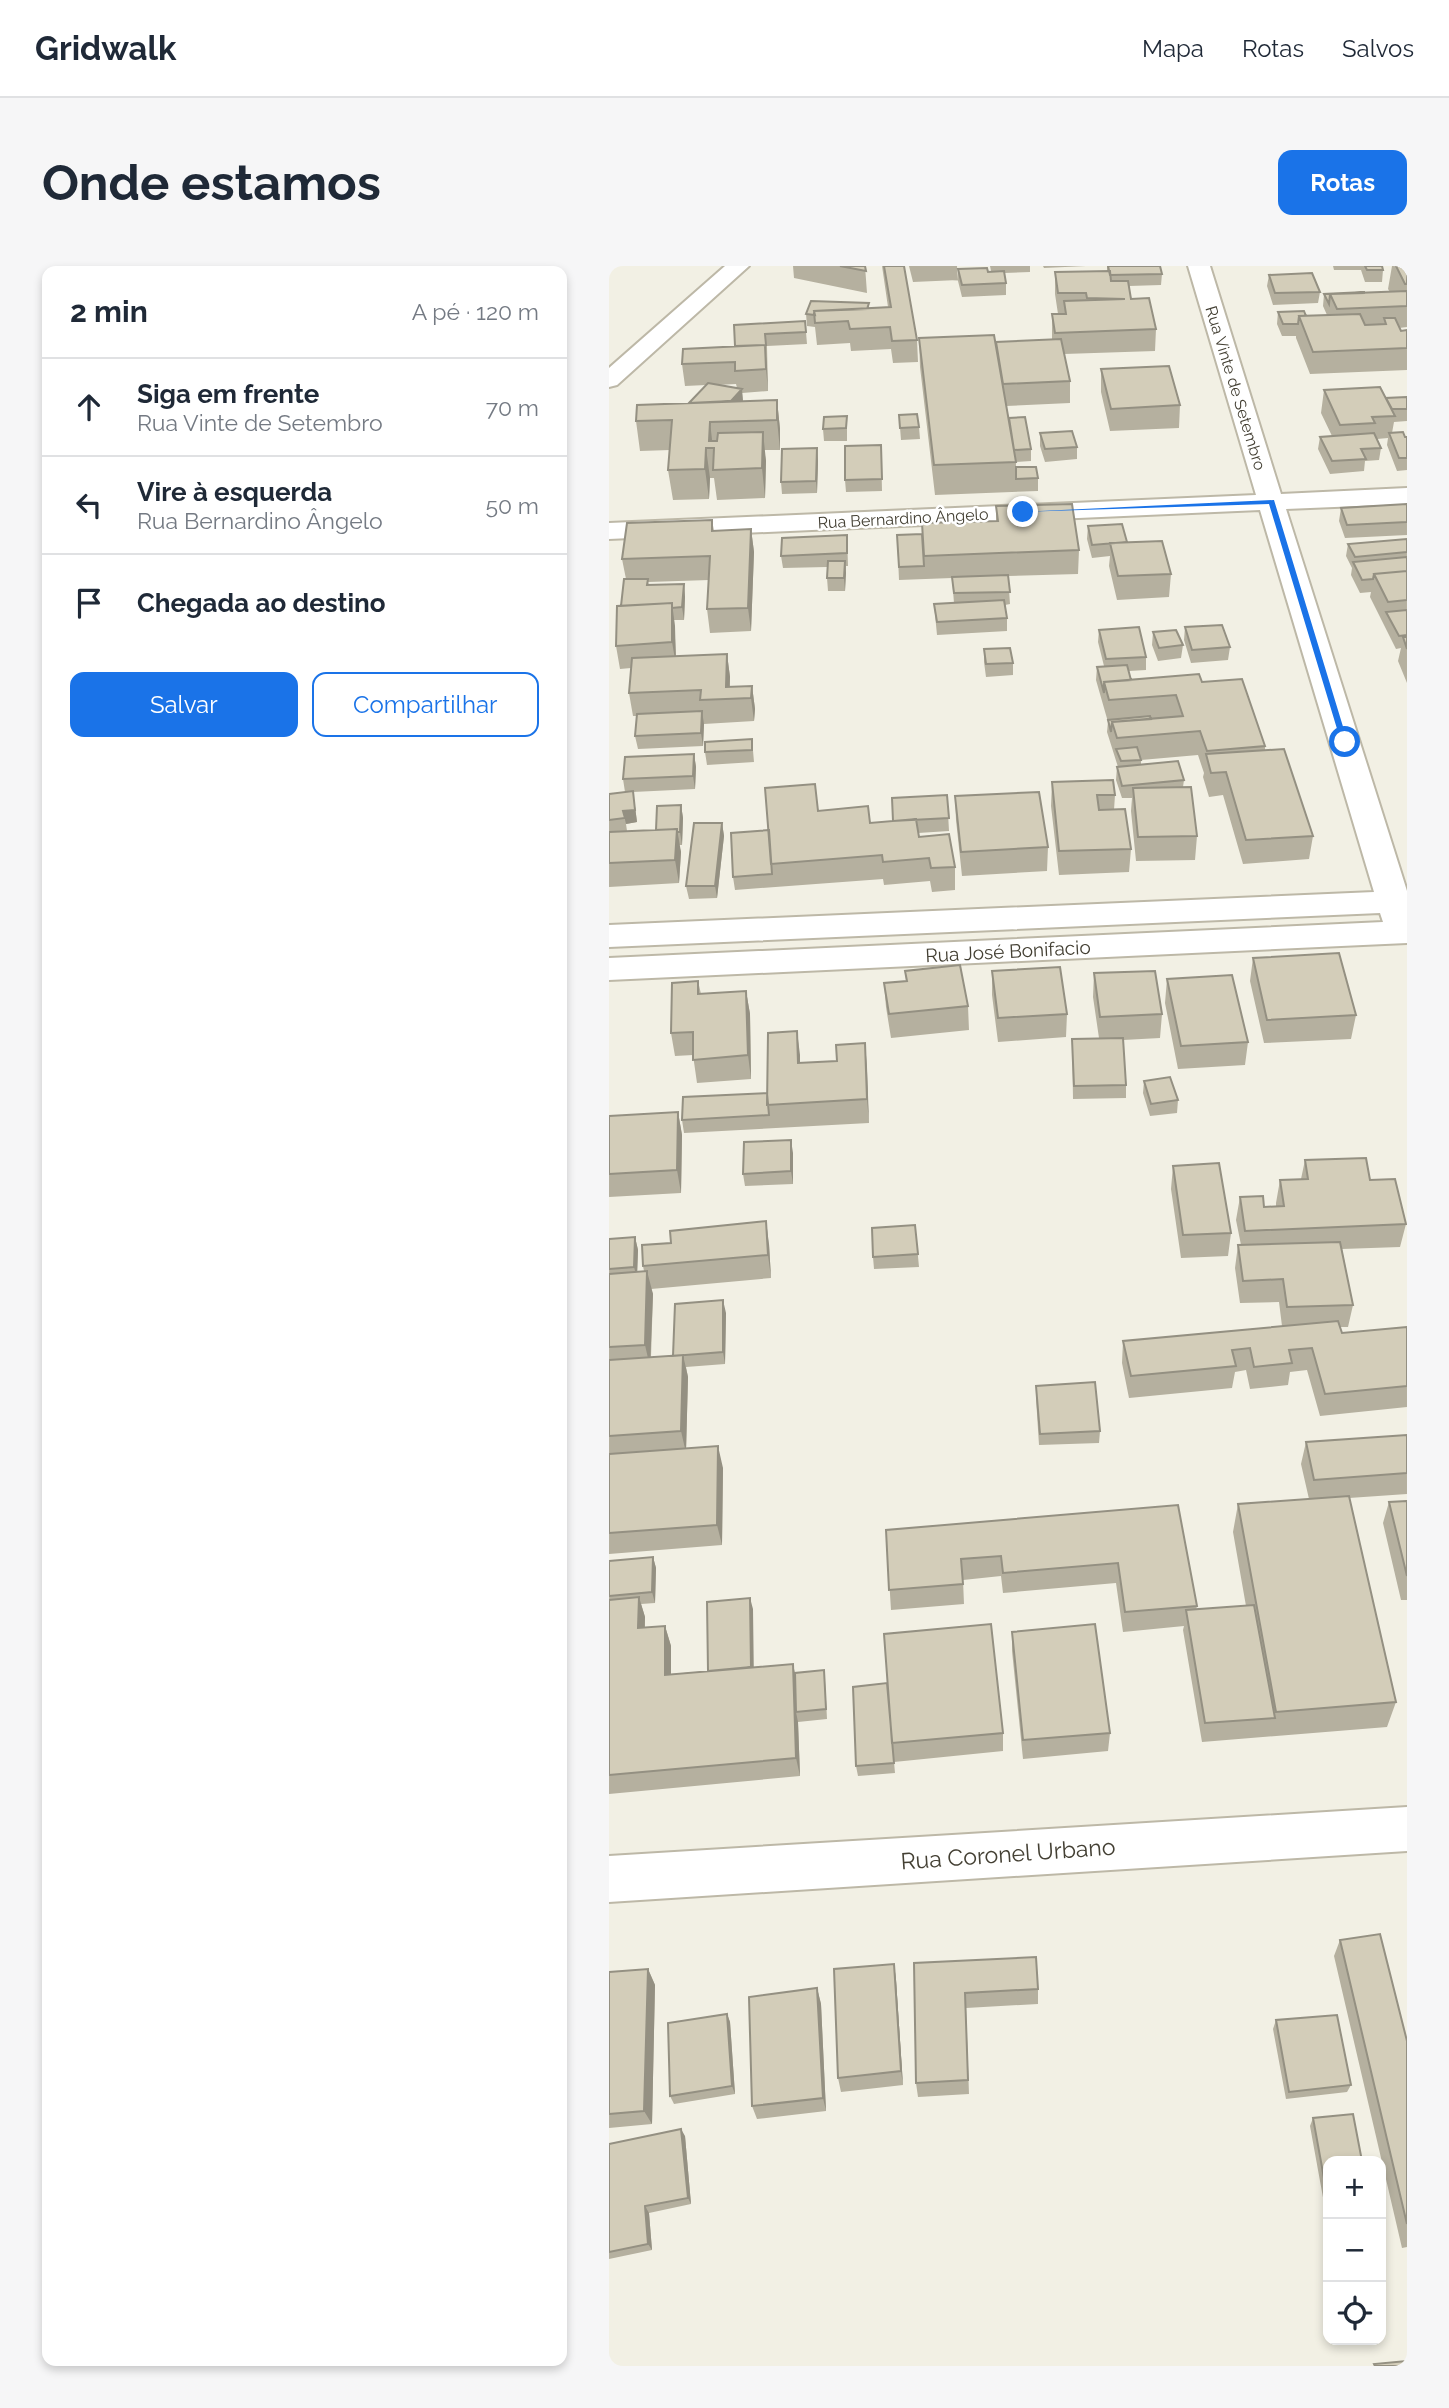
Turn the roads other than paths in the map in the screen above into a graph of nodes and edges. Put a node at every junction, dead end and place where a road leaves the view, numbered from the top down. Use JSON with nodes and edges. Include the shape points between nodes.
{"nodes":[{"id":1,"x":738,"y":266,"type":"edge"},
{"id":2,"x":1199,"y":266,"type":"edge"},
{"id":3,"x":609,"y":380,"type":"edge"},
{"id":4,"x":1407,"y":496,"type":"edge"},
{"id":5,"x":1272,"y":501,"type":"junction"},
{"id":6,"x":609,"y":531,"type":"edge"},
{"id":7,"x":1403,"y":924,"type":"edge"},
{"id":8,"x":609,"y":936,"type":"edge"},
{"id":9,"x":609,"y":969,"type":"edge"},
{"id":10,"x":1407,"y":1829,"type":"edge"},
{"id":11,"x":609,"y":1879,"type":"edge"}],
"edges":[{"from":1,"to":3,"type":"street"},
{"from":2,"to":5,"type":"street","name":"Rua Vinte de Setembro"},
{"from":4,"to":5,"type":"street","name":"Rua Bernardino Ângelo"},
{"from":5,"to":6,"type":"street","name":"Rua Bernardino Ângelo"},
{"from":5,"to":7,"type":"street","name":"Rua Vinte de Setembro"},
{"from":7,"to":8,"type":"street","name":"Rua José Bonifacio"},
{"from":7,"to":9,"type":"street","name":"Rua José Bonifacio"},
{"from":10,"to":11,"type":"street","name":"Rua Coronel Urbano"}]}
